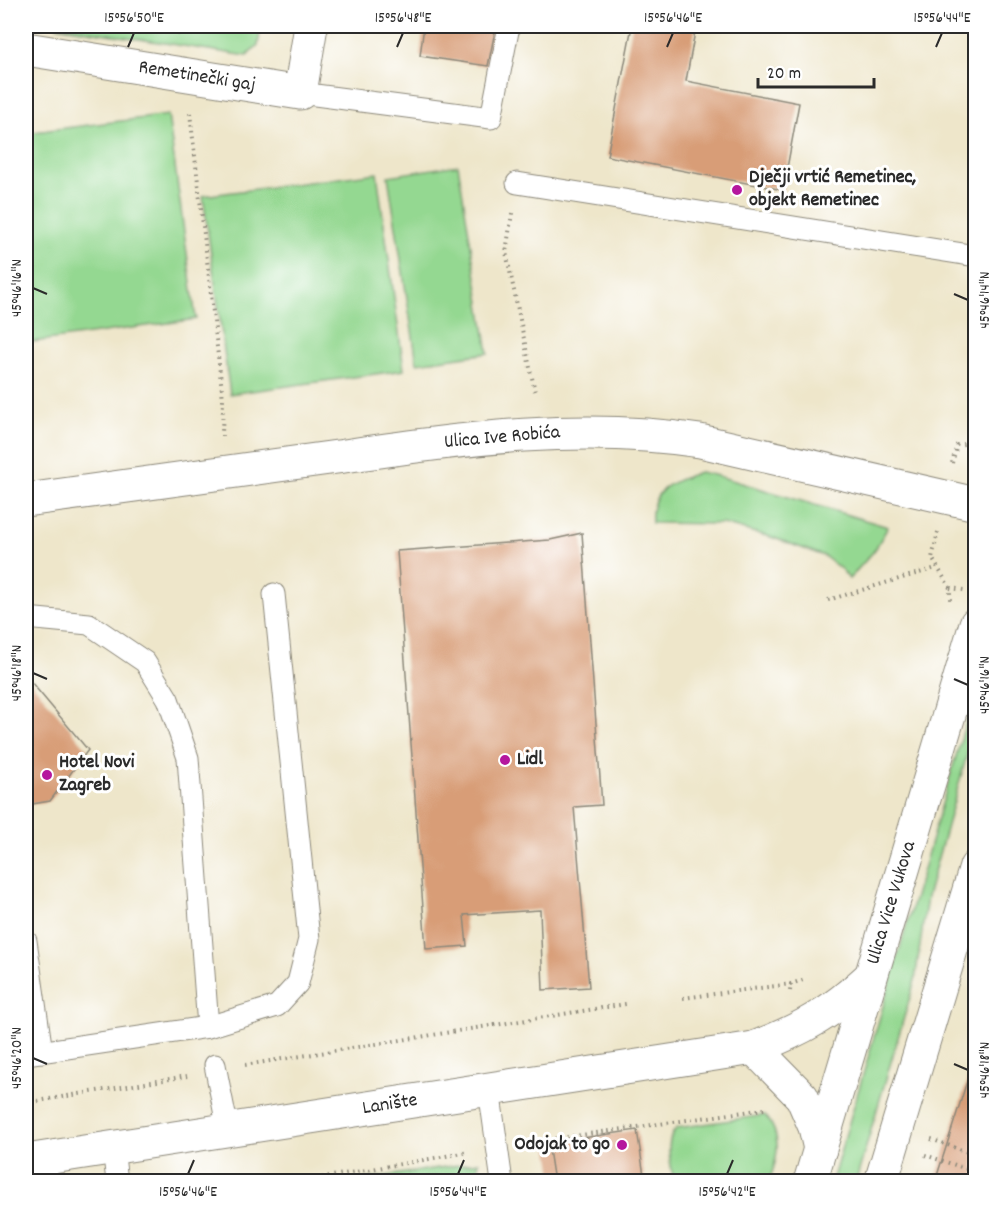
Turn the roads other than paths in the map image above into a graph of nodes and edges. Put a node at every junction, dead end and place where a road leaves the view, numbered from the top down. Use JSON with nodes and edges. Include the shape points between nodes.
{"nodes":[{"id":1,"x":311,"y":26,"type":"edge"},
{"id":2,"x":508,"y":26,"type":"edge"},
{"id":3,"x":26,"y":49,"type":"edge"},
{"id":4,"x":300,"y":93,"type":"junction"},
{"id":5,"x":517,"y":183,"type":"road end"},
{"id":6,"x":975,"y":256,"type":"edge"},
{"id":7,"x":26,"y":500,"type":"edge"},
{"id":8,"x":975,"y":504,"type":"edge"},
{"id":9,"x":274,"y":594,"type":"dead end"},
{"id":10,"x":26,"y":618,"type":"edge"},
{"id":11,"x":975,"y":624,"type":"edge"},
{"id":12,"x":975,"y":867,"type":"edge"},
{"id":13,"x":26,"y":948,"type":"edge"},
{"id":14,"x":870,"y":977,"type":"junction"},
{"id":15,"x":208,"y":1027,"type":"junction"},
{"id":16,"x":754,"y":1048,"type":"junction"},
{"id":17,"x":34,"y":1053,"type":"edge"},
{"id":18,"x":217,"y":1069,"type":"road end"},
{"id":19,"x":489,"y":1089,"type":"junction"},
{"id":20,"x":228,"y":1130,"type":"junction"},
{"id":21,"x":113,"y":1147,"type":"junction"},
{"id":22,"x":820,"y":1149,"type":"junction"},
{"id":23,"x":26,"y":1161,"type":"edge"},
{"id":24,"x":117,"y":1182,"type":"edge"},
{"id":25,"x":502,"y":1182,"type":"edge"},
{"id":26,"x":810,"y":1182,"type":"edge"},
{"id":27,"x":881,"y":1182,"type":"edge"}],
"edges":[{"from":1,"to":4,"type":"street"},
{"from":2,"to":4,"type":"lane","via":[[491,118]]},
{"from":3,"to":4,"type":"street","name":"Remetinečki gaj"},
{"from":5,"to":6,"type":"lane"},
{"from":7,"to":8,"type":"street","name":"Ulica Ive Robića","via":[[418,446],[516,435],[606,432],[700,441]]},
{"from":9,"to":15,"type":"lane","via":[[309,939],[298,983],[277,1006]]},
{"from":10,"to":15,"type":"lane","via":[[89,624],[144,662],[168,699],[188,758]]},
{"from":11,"to":14,"type":"street","name":"Ulica Vice Vukova"},
{"from":12,"to":27,"type":"street"},
{"from":13,"to":17,"type":"lane"},
{"from":14,"to":16,"type":"street","name":"Lanište","via":[[819,1019]]},
{"from":14,"to":22,"type":"street","name":"Ulica Vice Vukova"},
{"from":15,"to":17,"type":"lane"},
{"from":16,"to":19,"type":"street","name":"Lanište"},
{"from":16,"to":22,"type":"street","via":[[802,1097]]},
{"from":18,"to":20,"type":"lane"},
{"from":19,"to":20,"type":"street","name":"Lanište"},
{"from":19,"to":25,"type":"lane"},
{"from":20,"to":21,"type":"street","name":"Lanište"},
{"from":21,"to":23,"type":"street","name":"Lanište"},
{"from":21,"to":24,"type":"lane"},
{"from":22,"to":26,"type":"street","name":"Ulica Vice Vukova"}]}
